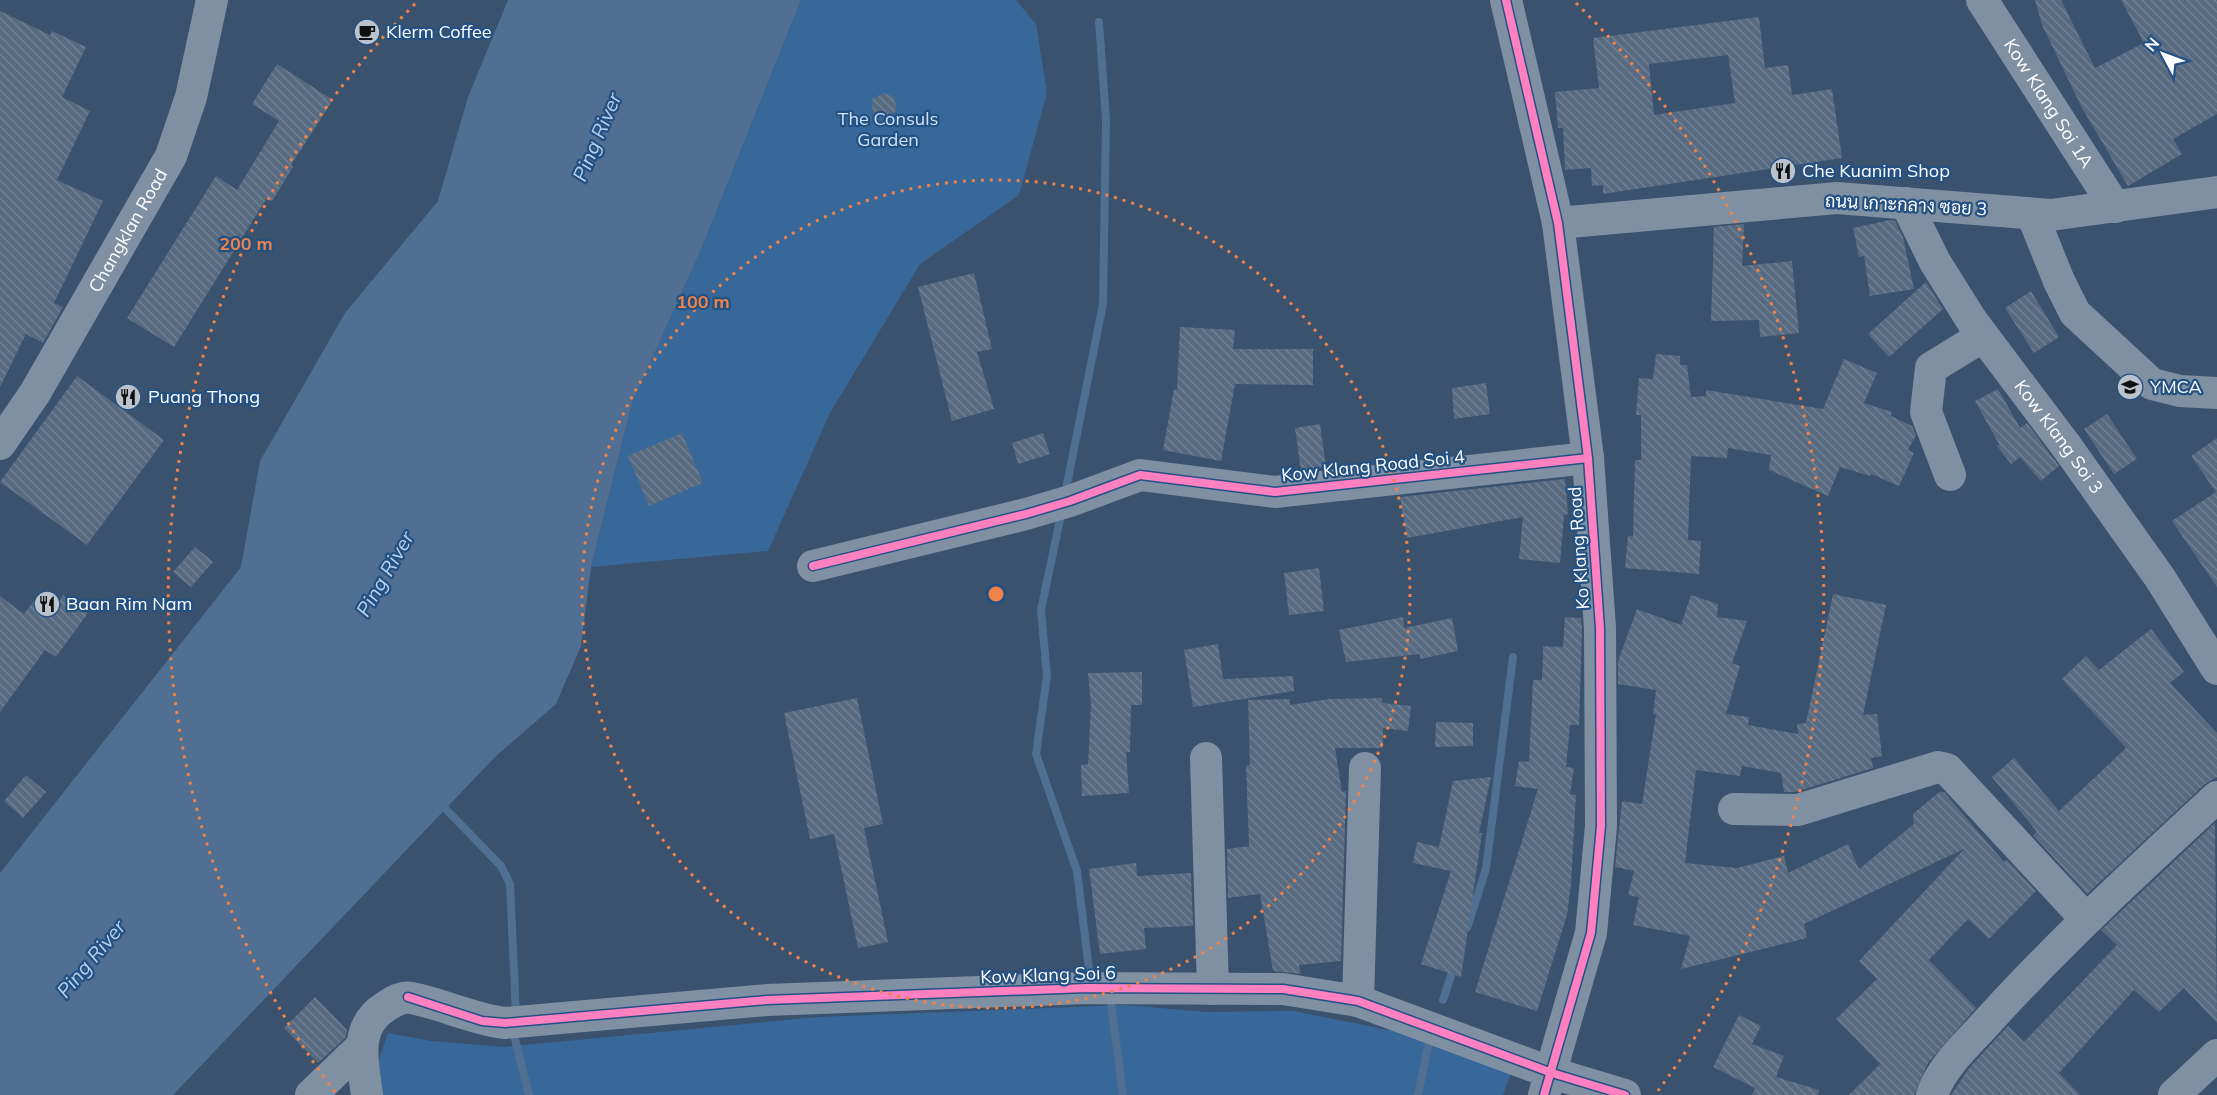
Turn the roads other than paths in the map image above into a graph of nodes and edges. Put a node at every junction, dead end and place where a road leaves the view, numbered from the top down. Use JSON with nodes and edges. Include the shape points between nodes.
{"nodes":[{"id":1,"x":212,"y":0,"type":"edge"},
{"id":2,"x":1506,"y":0,"type":"edge"},
{"id":3,"x":1982,"y":0,"type":"edge"},
{"id":4,"x":2217,"y":192,"type":"edge"},
{"id":5,"x":1906,"y":203,"type":"junction"},
{"id":6,"x":2115,"y":207,"type":"junction"},
{"id":7,"x":2032,"y":214,"type":"junction"},
{"id":8,"x":1558,"y":223,"type":"junction"},
{"id":9,"x":1983,"y":336,"type":"junction"},
{"id":10,"x":2217,"y":393,"type":"edge"},
{"id":11,"x":0,"y":444,"type":"edge"},
{"id":12,"x":1588,"y":458,"type":"junction"},
{"id":13,"x":1950,"y":475,"type":"dead end"},
{"id":14,"x":813,"y":566,"type":"dead end"},
{"id":15,"x":2205,"y":627,"type":"edge"},
{"id":16,"x":2217,"y":669,"type":"edge"},
{"id":17,"x":1206,"y":758,"type":"dead end"},
{"id":18,"x":1365,"y":768,"type":"dead end"},
{"id":19,"x":2217,"y":797,"type":"edge"},
{"id":20,"x":1734,"y":809,"type":"dead end"},
{"id":21,"x":2086,"y":919,"type":"junction"},
{"id":22,"x":1213,"y":989,"type":"junction"},
{"id":23,"x":1358,"y":1001,"type":"junction"},
{"id":24,"x":361,"y":1047,"type":"junction"},
{"id":25,"x":2217,"y":1055,"type":"edge"},
{"id":26,"x":1548,"y":1084,"type":"edge"},
{"id":27,"x":311,"y":1095,"type":"edge"},
{"id":28,"x":368,"y":1095,"type":"edge"},
{"id":29,"x":1625,"y":1095,"type":"edge"},
{"id":30,"x":1932,"y":1095,"type":"edge"},
{"id":31,"x":2174,"y":1095,"type":"edge"}],
"edges":[{"from":1,"to":11,"type":"street","name":"Changklan Road","via":[[191,97],[171,156],[35,393]]},
{"from":2,"to":8,"type":"street","name":"Ko Klang Road"},
{"from":3,"to":6,"type":"street","name":"Kow Klang Soi 1A"},
{"from":4,"to":6,"type":"street","name":"ถนน เกาะกลาง ซอย 3"},
{"from":5,"to":7,"type":"street","name":"ถนน เกาะกลาง ซอย 3"},
{"from":5,"to":8,"type":"street","name":"ถนน เกาะกลาง ซอย 3","via":[[1837,198]]},
{"from":5,"to":9,"type":"street","name":"Kow Klang Soi 3","via":[[1935,262]]},
{"from":6,"to":7,"type":"street","name":"ถนน เกาะกลาง ซอย 3"},
{"from":7,"to":10,"type":"street","via":[[2075,314],[2152,384],[2180,391]]},
{"from":8,"to":12,"type":"street","name":"Ko Klang Road"},
{"from":9,"to":13,"type":"street","via":[[1931,368],[1926,412]]},
{"from":9,"to":15,"type":"street","name":"Kow Klang Soi 3","via":[[2160,578]]},
{"from":12,"to":14,"type":"street","name":"Kow Klang Road Soi 4","via":[[1275,492],[1140,475],[1064,503]]},
{"from":12,"to":26,"type":"street","name":"Ko Klang Road","via":[[1599,628],[1601,826],[1591,933]]},
{"from":15,"to":16,"type":"street","name":"Kow Klang Soi 3"},
{"from":17,"to":22,"type":"street"},
{"from":18,"to":23,"type":"street"},
{"from":19,"to":21,"type":"street"},
{"from":20,"to":21,"type":"street","via":[[1798,810],[1938,767],[1947,769]]},
{"from":21,"to":30,"type":"street","via":[[1941,1074]]},
{"from":22,"to":23,"type":"street","name":"Kow Klang Soi 6","via":[[1283,988]]},
{"from":22,"to":24,"type":"street","name":"Kow Klang Soi 6","via":[[1086,988],[767,1000],[519,1021],[482,1021],[408,997],[375,1013],[365,1028]]},
{"from":23,"to":26,"type":"street","name":"Kow Klang Soi 6"},
{"from":24,"to":27,"type":"street"},
{"from":24,"to":28,"type":"street"},
{"from":25,"to":31,"type":"street"},
{"from":26,"to":29,"type":"street","name":"Kow Klang Soi 6"}]}
